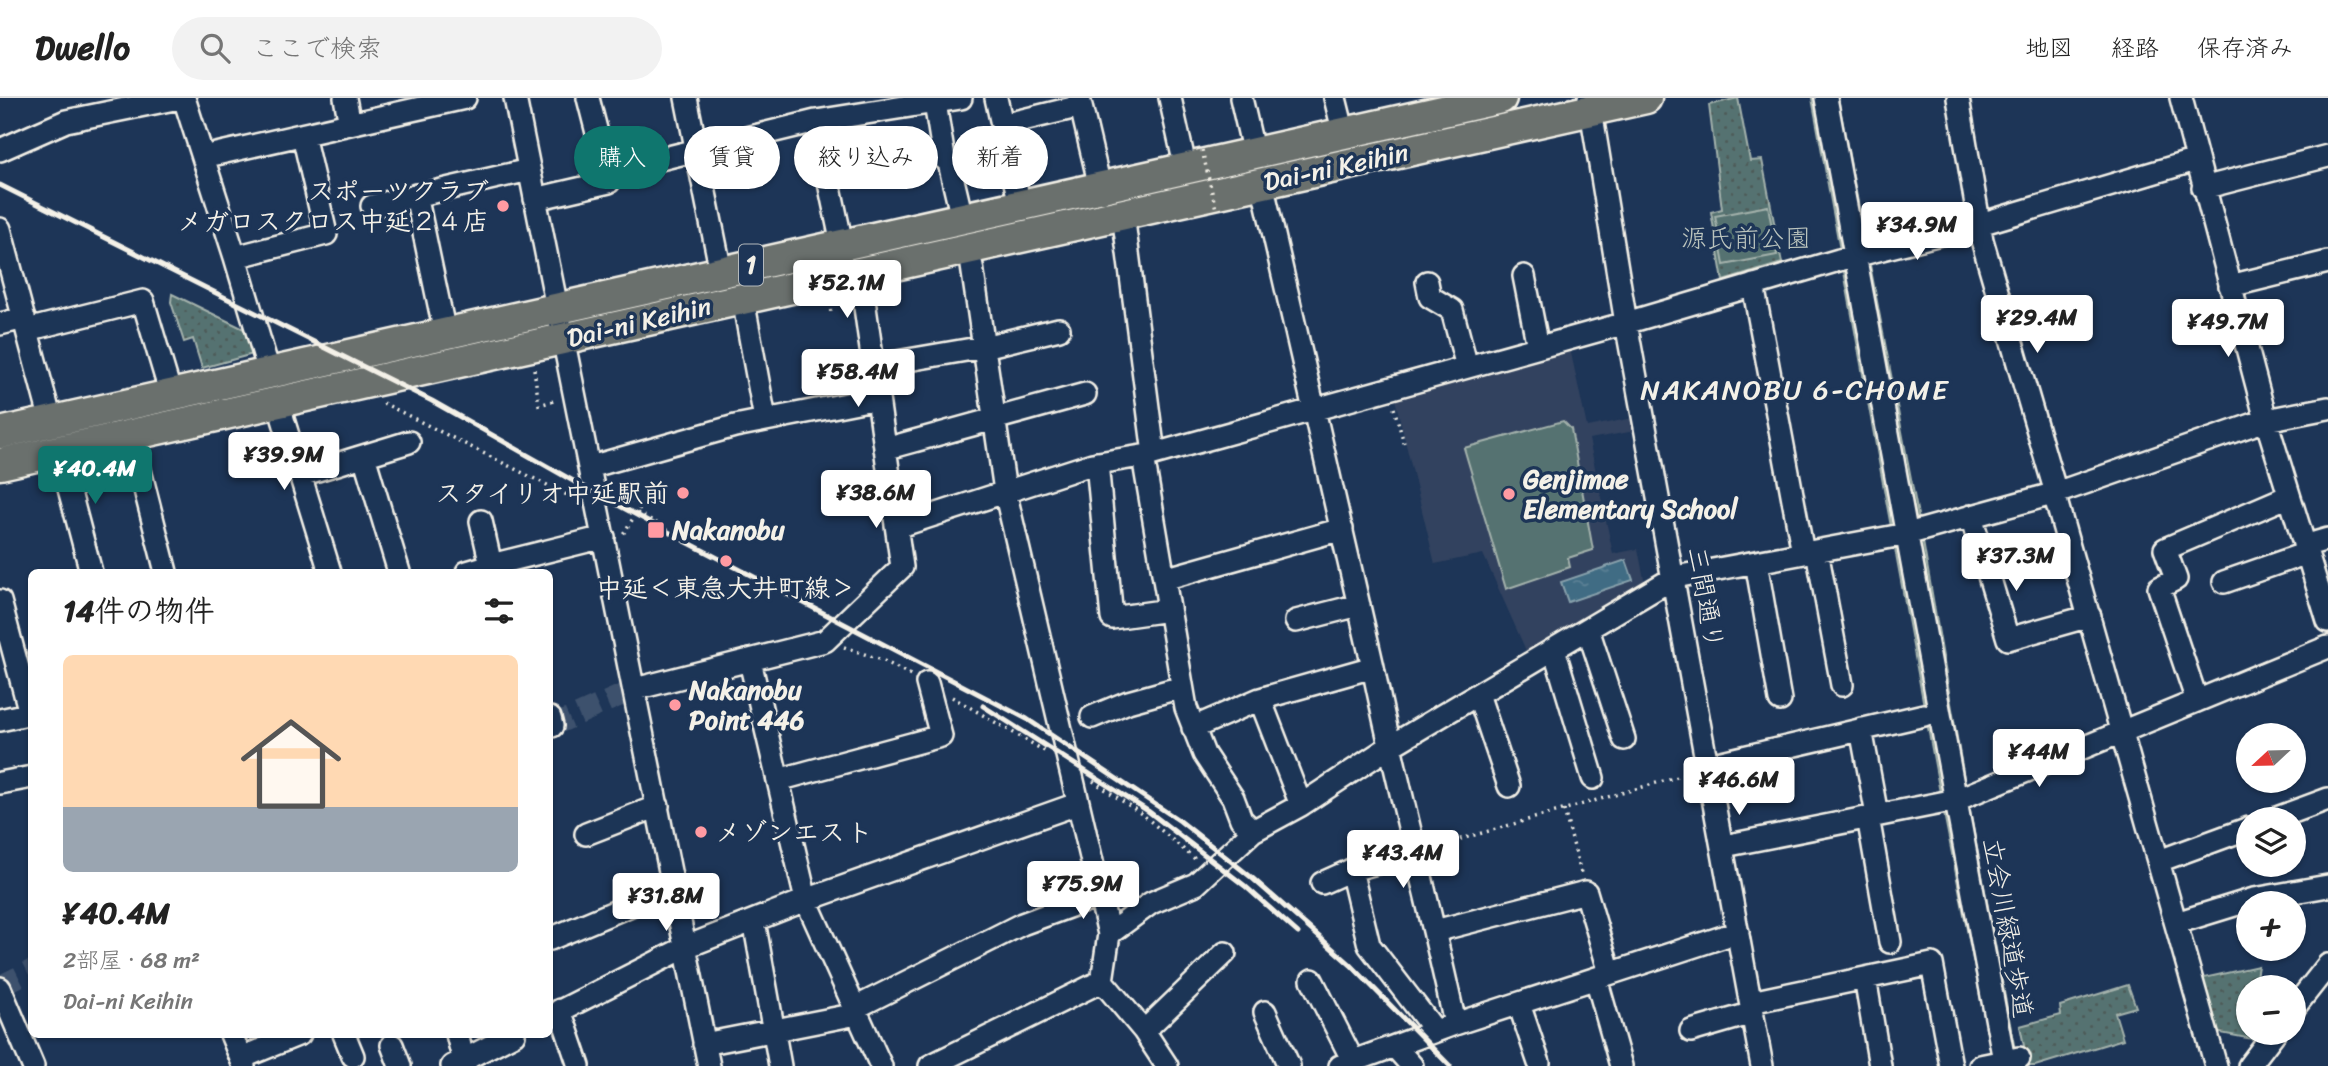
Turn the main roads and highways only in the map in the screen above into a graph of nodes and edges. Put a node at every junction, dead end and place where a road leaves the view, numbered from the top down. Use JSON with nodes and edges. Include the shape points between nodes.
{"nodes":[{"id":1,"x":1501,"y":98,"type":"edge"},
{"id":2,"x":1646,"y":98,"type":"edge"},
{"id":3,"x":1590,"y":104,"type":"edge"},
{"id":4,"x":1417,"y":107,"type":"edge"},
{"id":5,"x":0,"y":433,"type":"edge"},
{"id":6,"x":0,"y":464,"type":"edge"}],
"edges":[{"from":1,"to":4,"type":"highway","name":"Dai-ni Keihin","number":"1"},
{"from":2,"to":3,"type":"highway","name":"Dai-ni Keihin","number":"1"},
{"from":3,"to":6,"type":"highway","name":"Dai-ni Keihin","number":"1","via":[[1262,183]]},
{"from":4,"to":5,"type":"highway","name":"Dai-ni Keihin","number":"1","via":[[1254,154]]}]}
